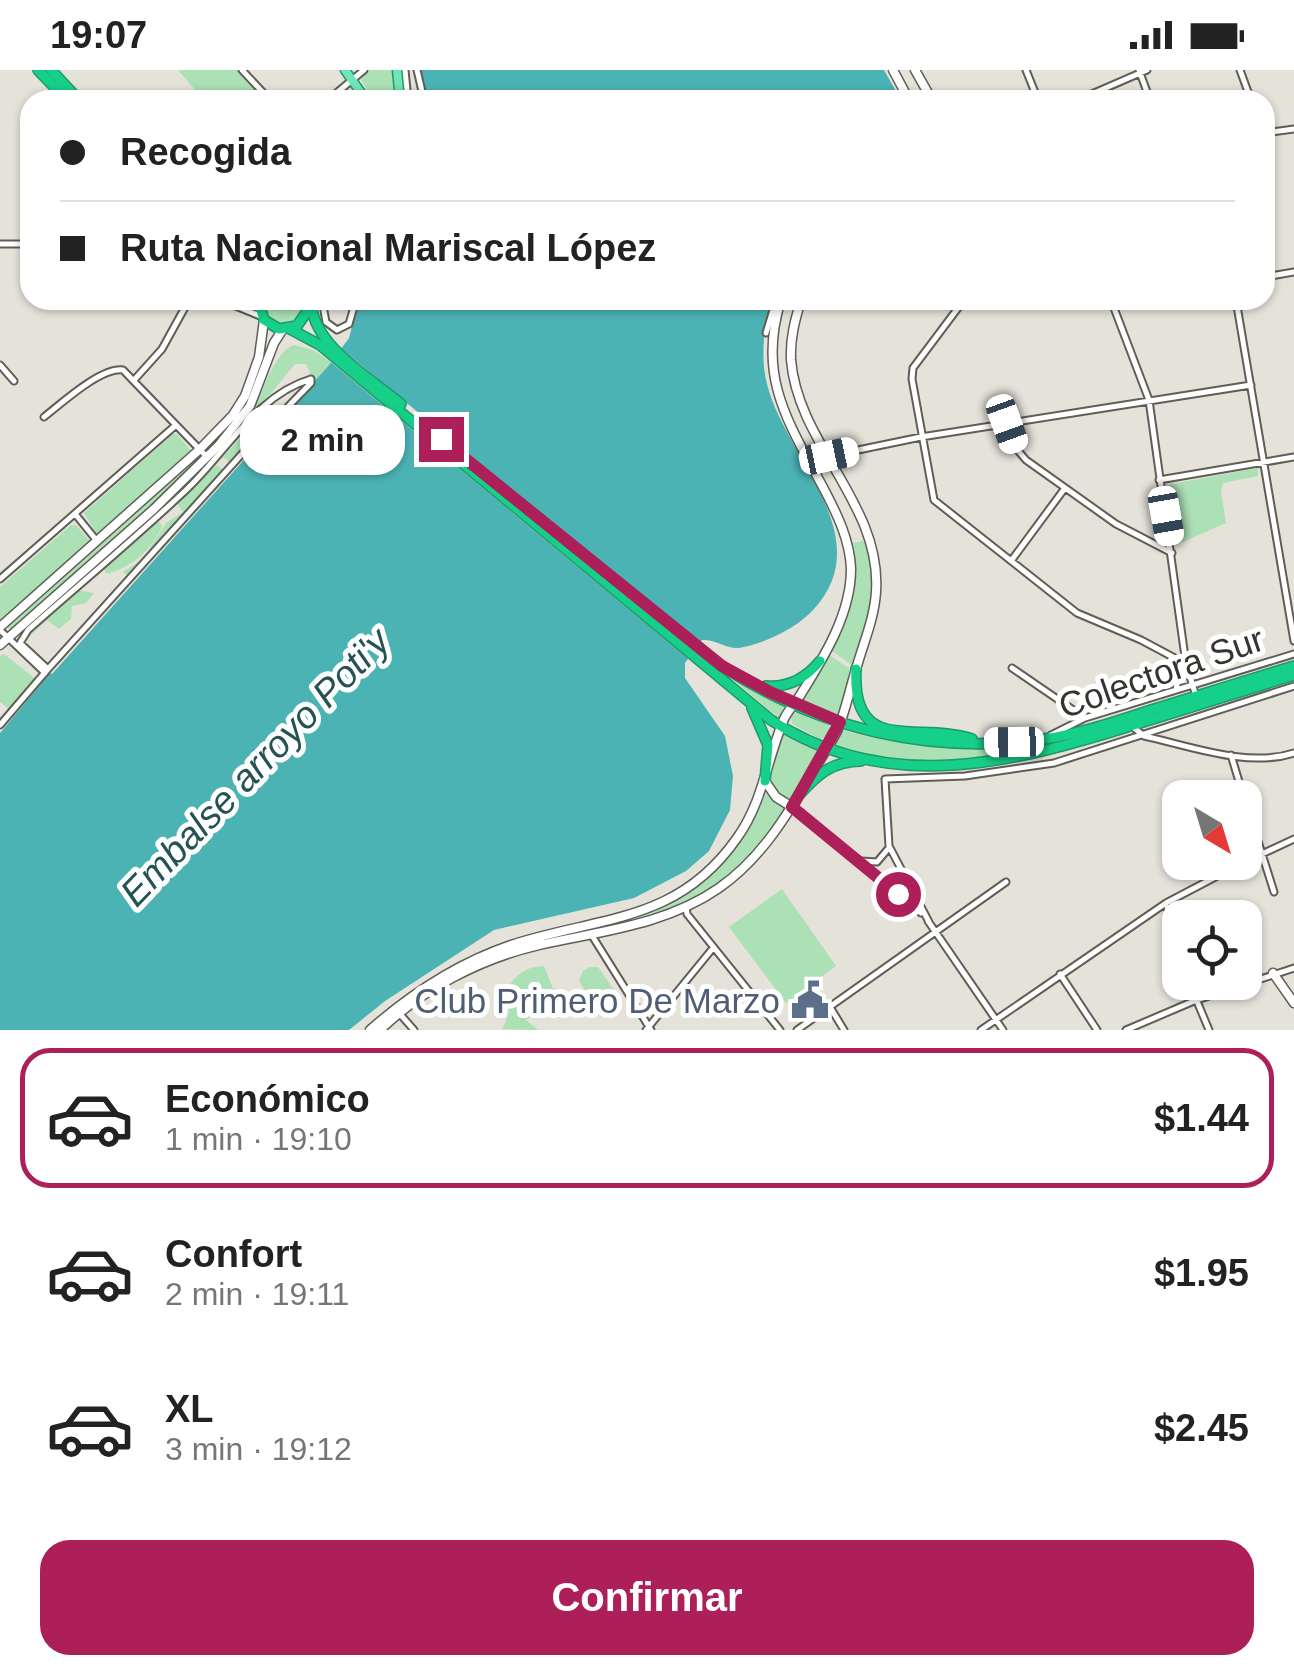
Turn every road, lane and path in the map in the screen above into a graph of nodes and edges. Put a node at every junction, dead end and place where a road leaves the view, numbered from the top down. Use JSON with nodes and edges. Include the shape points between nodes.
{"nodes":[{"id":1,"x":38,"y":70,"type":"edge"},
{"id":2,"x":51,"y":70,"type":"edge"},
{"id":3,"x":242,"y":70,"type":"edge"},
{"id":4,"x":344,"y":70,"type":"edge"},
{"id":5,"x":364,"y":70,"type":"edge"},
{"id":6,"x":1143,"y":71,"type":"edge"},
{"id":7,"x":353,"y":79,"type":"junction"},
{"id":8,"x":57,"y":90,"type":"edge"},
{"id":9,"x":70,"y":90,"type":"edge"},
{"id":10,"x":261,"y":90,"type":"edge"},
{"id":11,"x":340,"y":90,"type":"edge"},
{"id":12,"x":360,"y":90,"type":"edge"},
{"id":13,"x":1100,"y":90,"type":"edge"},
{"id":14,"x":183,"y":310,"type":"edge"},
{"id":15,"x":257,"y":310,"type":"edge"},
{"id":16,"x":261,"y":310,"type":"edge"},
{"id":17,"x":308,"y":310,"type":"edge"},
{"id":18,"x":312,"y":310,"type":"edge"},
{"id":19,"x":324,"y":310,"type":"edge"},
{"id":20,"x":354,"y":310,"type":"edge"},
{"id":21,"x":774,"y":310,"type":"edge"},
{"id":22,"x":776,"y":310,"type":"edge"},
{"id":23,"x":798,"y":310,"type":"edge"},
{"id":24,"x":956,"y":310,"type":"edge"},
{"id":25,"x":1115,"y":310,"type":"edge"},
{"id":26,"x":1238,"y":310,"type":"edge"},
{"id":27,"x":286,"y":329,"type":"junction"},
{"id":28,"x":766,"y":333,"type":"dead end"},
{"id":29,"x":333,"y":352,"type":"junction"},
{"id":30,"x":0,"y":366,"type":"edge"},
{"id":31,"x":135,"y":379,"type":"junction"},
{"id":32,"x":14,"y":380,"type":"dead end"},
{"id":33,"x":1251,"y":385,"type":"junction"},
{"id":34,"x":1149,"y":400,"type":"junction"},
{"id":35,"x":44,"y":416,"type":"dead end"},
{"id":36,"x":1007,"y":424,"type":"junction"},
{"id":37,"x":176,"y":425,"type":"junction"},
{"id":38,"x":920,"y":437,"type":"junction"},
{"id":39,"x":200,"y":450,"type":"junction"},
{"id":40,"x":829,"y":456,"type":"junction"},
{"id":41,"x":1294,"y":457,"type":"edge"},
{"id":42,"x":207,"y":458,"type":"junction"},
{"id":43,"x":1263,"y":463,"type":"junction"},
{"id":44,"x":1159,"y":480,"type":"junction"},
{"id":45,"x":1064,"y":488,"type":"junction"},
{"id":46,"x":76,"y":515,"type":"junction"},
{"id":47,"x":97,"y":541,"type":"junction"},
{"id":48,"x":1172,"y":553,"type":"junction"},
{"id":49,"x":1011,"y":561,"type":"junction"},
{"id":50,"x":0,"y":579,"type":"edge"},
{"id":51,"x":0,"y":628,"type":"edge"},
{"id":52,"x":1294,"y":641,"type":"edge"},
{"id":53,"x":4,"y":642,"type":"edge"},
{"id":54,"x":1294,"y":654,"type":"edge"},
{"id":55,"x":700,"y":655,"type":"junction"},
{"id":56,"x":820,"y":661,"type":"junction"},
{"id":57,"x":1184,"y":663,"type":"junction"},
{"id":58,"x":1294,"y":666,"type":"edge"},
{"id":59,"x":1012,"y":668,"type":"dead end"},
{"id":60,"x":856,"y":670,"type":"junction"},
{"id":61,"x":46,"y":671,"type":"junction"},
{"id":62,"x":1294,"y":675,"type":"edge"},
{"id":63,"x":745,"y":680,"type":"junction"},
{"id":64,"x":1192,"y":685,"type":"junction"},
{"id":65,"x":1294,"y":686,"type":"edge"},
{"id":66,"x":1176,"y":690,"type":"junction"},
{"id":67,"x":1196,"y":696,"type":"junction"},
{"id":68,"x":746,"y":700,"type":"junction"},
{"id":69,"x":1140,"y":702,"type":"junction"},
{"id":70,"x":795,"y":703,"type":"junction"},
{"id":71,"x":1144,"y":713,"type":"junction"},
{"id":72,"x":1086,"y":718,"type":"junction"},
{"id":73,"x":840,"y":722,"type":"junction"},
{"id":74,"x":0,"y":726,"type":"edge"},
{"id":75,"x":1131,"y":726,"type":"junction"},
{"id":76,"x":782,"y":728,"type":"junction"},
{"id":77,"x":1144,"y":736,"type":"junction"},
{"id":78,"x":1044,"y":739,"type":"junction"},
{"id":79,"x":979,"y":742,"type":"junction"},
{"id":80,"x":827,"y":748,"type":"junction"},
{"id":81,"x":1294,"y":753,"type":"edge"},
{"id":82,"x":1231,"y":755,"type":"junction"},
{"id":83,"x":874,"y":761,"type":"junction"},
{"id":84,"x":1239,"y":780,"type":"edge"},
{"id":85,"x":765,"y":781,"type":"junction"},
{"id":86,"x":799,"y":795,"type":"junction"},
{"id":87,"x":792,"y":807,"type":"junction"},
{"id":88,"x":1294,"y":839,"type":"edge"},
{"id":89,"x":888,"y":846,"type":"junction"},
{"id":90,"x":1262,"y":853,"type":"joint"},
{"id":91,"x":859,"y":860,"type":"junction"},
{"id":92,"x":1210,"y":880,"type":"edge"},
{"id":93,"x":1006,"y":882,"type":"dead end"},
{"id":94,"x":1274,"y":892,"type":"dead end"},
{"id":95,"x":1172,"y":900,"type":"edge"},
{"id":96,"x":1162,"y":906,"type":"edge"},
{"id":97,"x":686,"y":908,"type":"junction"},
{"id":98,"x":929,"y":922,"type":"junction"},
{"id":99,"x":938,"y":932,"type":"junction"},
{"id":100,"x":591,"y":934,"type":"junction"},
{"id":101,"x":713,"y":948,"type":"junction"},
{"id":102,"x":1294,"y":968,"type":"edge"},
{"id":103,"x":1060,"y":974,"type":"junction"},
{"id":104,"x":1273,"y":974,"type":"junction"},
{"id":105,"x":1194,"y":1001,"type":"junction"},
{"id":106,"x":1294,"y":1003,"type":"edge"},
{"id":107,"x":830,"y":1007,"type":"junction"},
{"id":108,"x":399,"y":1012,"type":"junction"},
{"id":109,"x":996,"y":1020,"type":"junction"},
{"id":110,"x":649,"y":1029,"type":"edge"},
{"id":111,"x":370,"y":1030,"type":"edge"},
{"id":112,"x":380,"y":1030,"type":"edge"},
{"id":113,"x":414,"y":1030,"type":"edge"},
{"id":114,"x":780,"y":1030,"type":"edge"},
{"id":115,"x":797,"y":1030,"type":"edge"},
{"id":116,"x":844,"y":1030,"type":"edge"},
{"id":117,"x":982,"y":1030,"type":"edge"},
{"id":118,"x":1002,"y":1030,"type":"edge"},
{"id":119,"x":1097,"y":1030,"type":"edge"},
{"id":120,"x":1126,"y":1030,"type":"edge"},
{"id":121,"x":1209,"y":1030,"type":"edge"}],
"edges":[{"from":1,"to":8,"type":"highway"},
{"from":2,"to":9,"type":"highway"},
{"from":3,"to":10,"type":"street"},
{"from":4,"to":7,"type":"main road"},
{"from":5,"to":7,"type":"street"},
{"from":6,"to":13,"type":"street"},
{"from":7,"to":11,"type":"street"},
{"from":7,"to":12,"type":"main road"},
{"from":14,"to":31,"type":"street"},
{"from":15,"to":39,"type":"main road","via":[[262,345],[245,396]]},
{"from":16,"to":27,"type":"highway"},
{"from":17,"to":27,"type":"highway","via":[[303,321]]},
{"from":18,"to":29,"type":"highway"},
{"from":19,"to":20,"type":"street","via":[[337,330],[350,324]]},
{"from":21,"to":28,"type":"street"},
{"from":22,"to":56,"type":"main road","via":[[772,334],[782,412],[839,518],[850,564],[844,614]]},
{"from":23,"to":40,"type":"main road","via":[[791,362],[808,418]]},
{"from":24,"to":38,"type":"street","via":[[913,368]]},
{"from":25,"to":34,"type":"street"},
{"from":26,"to":33,"type":"street"},
{"from":27,"to":29,"type":"highway"},
{"from":27,"to":42,"type":"main road","via":[[250,406]]},
{"from":29,"to":55,"type":"highway"},
{"from":30,"to":32,"type":"street"},
{"from":31,"to":35,"type":"street","via":[[114,368]]},
{"from":31,"to":37,"type":"street"},
{"from":33,"to":34,"type":"street"},
{"from":33,"to":43,"type":"street"},
{"from":34,"to":36,"type":"street"},
{"from":34,"to":44,"type":"street"},
{"from":36,"to":38,"type":"street"},
{"from":36,"to":45,"type":"street","via":[[1026,460]]},
{"from":37,"to":39,"type":"street"},
{"from":37,"to":46,"type":"street"},
{"from":38,"to":40,"type":"street"},
{"from":38,"to":49,"type":"street","via":[[934,500]]},
{"from":39,"to":42,"type":"street"},
{"from":39,"to":47,"type":"main road"},
{"from":40,"to":60,"type":"main road","via":[[862,516],[874,559],[873,612]]},
{"from":41,"to":43,"type":"street"},
{"from":42,"to":53,"type":"main road"},
{"from":43,"to":44,"type":"street"},
{"from":43,"to":52,"type":"street"},
{"from":44,"to":48,"type":"street"},
{"from":45,"to":48,"type":"street"},
{"from":45,"to":49,"type":"street"},
{"from":46,"to":47,"type":"street"},
{"from":46,"to":50,"type":"street"},
{"from":47,"to":51,"type":"main road"},
{"from":48,"to":57,"type":"street"},
{"from":49,"to":57,"type":"street","via":[[1077,612]]},
{"from":51,"to":53,"type":"street"},
{"from":53,"to":61,"type":"street"},
{"from":54,"to":64,"type":"street","name":"Colectora Sur"},
{"from":55,"to":63,"type":"highway"},
{"from":55,"to":68,"type":"highway"},
{"from":56,"to":63,"type":"highway","via":[[786,685]]},
{"from":56,"to":70,"type":"main road"},
{"from":57,"to":64,"type":"street"},
{"from":57,"to":66,"type":"street"},
{"from":58,"to":67,"type":"highway"},
{"from":59,"to":72,"type":"street"},
{"from":60,"to":73,"type":"main road"},
{"from":60,"to":79,"type":"highway","via":[[857,704],[878,728]]},
{"from":61,"to":61,"type":"street","via":[[240,455],[312,380],[270,400],[186,491],[23,635],[20,643]]},
{"from":61,"to":74,"type":"street"},
{"from":62,"to":75,"type":"highway"},
{"from":63,"to":70,"type":"highway"},
{"from":64,"to":66,"type":"street","name":"Colectora Sur"},
{"from":64,"to":67,"type":"street"},
{"from":65,"to":77,"type":"street"},
{"from":66,"to":69,"type":"street","name":"Colectora Sur"},
{"from":67,"to":71,"type":"highway"},
{"from":68,"to":76,"type":"highway"},
{"from":68,"to":85,"type":"highway","via":[[768,744]]},
{"from":69,"to":71,"type":"street"},
{"from":69,"to":72,"type":"street","name":"Colectora Sur"},
{"from":70,"to":73,"type":"highway"},
{"from":70,"to":76,"type":"main road"},
{"from":71,"to":78,"type":"highway"},
{"from":72,"to":78,"type":"street","name":"Colectora Sur"},
{"from":73,"to":79,"type":"highway","via":[[908,740]]},
{"from":73,"to":80,"type":"main road"},
{"from":75,"to":77,"type":"street"},
{"from":75,"to":83,"type":"highway","via":[[999,762],[935,767]]},
{"from":76,"to":80,"type":"highway"},
{"from":76,"to":85,"type":"main road"},
{"from":77,"to":82,"type":"street"},
{"from":77,"to":89,"type":"street","via":[[1054,762],[965,776],[885,779]]},
{"from":78,"to":79,"type":"highway"},
{"from":80,"to":83,"type":"highway"},
{"from":80,"to":86,"type":"main road"},
{"from":81,"to":82,"type":"street"},
{"from":82,"to":84,"type":"street"},
{"from":83,"to":86,"type":"highway","via":[[832,766]]},
{"from":85,"to":87,"type":"main road"},
{"from":85,"to":111,"type":"main road","via":[[730,849],[672,898],[614,921],[488,954],[427,985]]},
{"from":86,"to":87,"type":"main road"},
{"from":87,"to":91,"type":"street"},
{"from":87,"to":97,"type":"main road","via":[[742,870]]},
{"from":88,"to":90,"type":"street"},
{"from":89,"to":91,"type":"street","via":[[877,862]]},
{"from":89,"to":98,"type":"street"},
{"from":90,"to":94,"type":"street"},
{"from":91,"to":98,"type":"street"},
{"from":92,"to":95,"type":"street"},
{"from":93,"to":99,"type":"street"},
{"from":96,"to":103,"type":"street"},
{"from":97,"to":100,"type":"main road"},
{"from":97,"to":101,"type":"street"},
{"from":98,"to":99,"type":"street"},
{"from":99,"to":107,"type":"street"},
{"from":99,"to":109,"type":"street"},
{"from":100,"to":108,"type":"main road","via":[[478,965]]},
{"from":100,"to":110,"type":"street"},
{"from":101,"to":110,"type":"street"},
{"from":101,"to":114,"type":"street"},
{"from":102,"to":104,"type":"street"},
{"from":103,"to":109,"type":"street"},
{"from":103,"to":119,"type":"street"},
{"from":104,"to":105,"type":"street"},
{"from":104,"to":106,"type":"main road"},
{"from":105,"to":120,"type":"street"},
{"from":105,"to":121,"type":"street"},
{"from":107,"to":115,"type":"street"},
{"from":107,"to":116,"type":"street"},
{"from":108,"to":112,"type":"main road"},
{"from":108,"to":113,"type":"street"},
{"from":109,"to":117,"type":"street"},
{"from":109,"to":118,"type":"street"}]}
